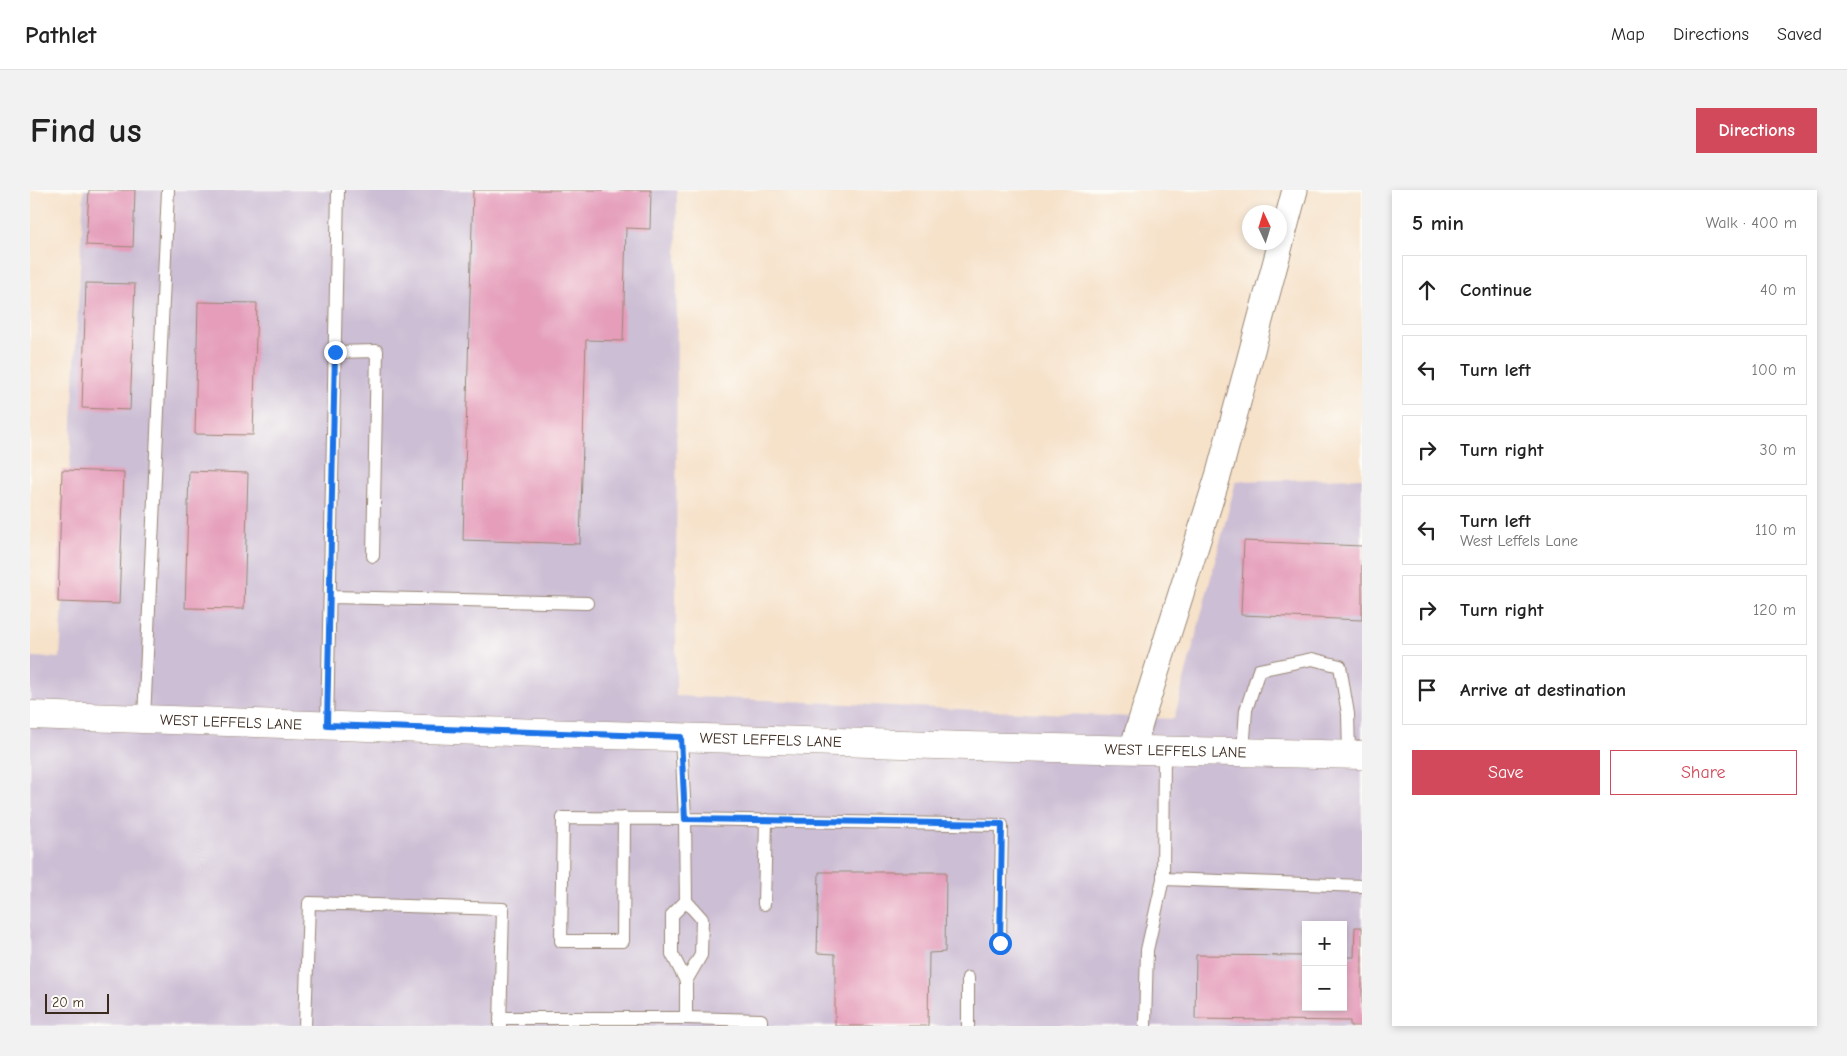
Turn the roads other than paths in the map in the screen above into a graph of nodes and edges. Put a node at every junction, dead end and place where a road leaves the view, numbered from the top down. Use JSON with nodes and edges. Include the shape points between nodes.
{"nodes":[{"id":1,"x":168,"y":190,"type":"edge"},
{"id":2,"x":338,"y":190,"type":"edge"},
{"id":3,"x":1295,"y":190,"type":"edge"},
{"id":4,"x":335,"y":352,"type":"junction"},
{"id":5,"x":373,"y":556,"type":"dead end"},
{"id":6,"x":330,"y":597,"type":"junction"},
{"id":7,"x":587,"y":603,"type":"dead end"},
{"id":8,"x":30,"y":715,"type":"edge"},
{"id":9,"x":144,"y":719,"type":"junction"},
{"id":10,"x":327,"y":725,"type":"junction"},
{"id":11,"x":681,"y":737,"type":"junction"},
{"id":12,"x":1132,"y":749,"type":"junction"},
{"id":13,"x":1164,"y":750,"type":"junction"},
{"id":14,"x":1243,"y":752,"type":"junction"},
{"id":15,"x":1355,"y":755,"type":"edge"},
{"id":16,"x":624,"y":818,"type":"junction"},
{"id":17,"x":685,"y":819,"type":"junction"},
{"id":18,"x":766,"y":820,"type":"junction"},
{"id":19,"x":1164,"y":879,"type":"junction"},
{"id":20,"x":1362,"y":886,"type":"edge"},
{"id":21,"x":686,"y":901,"type":"junction"},
{"id":22,"x":764,"y":904,"type":"dead end"},
{"id":23,"x":1000,"y":943,"type":"dead end"},
{"id":24,"x":968,"y":978,"type":"dead end"},
{"id":25,"x":686,"y":980,"type":"junction"},
{"id":26,"x":686,"y":1018,"type":"junction"},
{"id":27,"x":500,"y":1022,"type":"edge"},
{"id":28,"x":305,"y":1026,"type":"edge"},
{"id":29,"x":761,"y":1026,"type":"edge"},
{"id":30,"x":968,"y":1026,"type":"edge"},
{"id":31,"x":1145,"y":1026,"type":"edge"}],
"edges":[{"from":1,"to":9,"type":"lane"},
{"from":2,"to":4,"type":"lane"},
{"from":3,"to":12,"type":"street","via":[[1219,473]]},
{"from":4,"to":5,"type":"lane","via":[[377,351]]},
{"from":4,"to":6,"type":"lane"},
{"from":6,"to":7,"type":"lane"},
{"from":6,"to":10,"type":"lane"},
{"from":8,"to":9,"type":"street","name":"WEST LEFFELS LANE"},
{"from":9,"to":10,"type":"street","name":"WEST LEFFELS LANE"},
{"from":10,"to":11,"type":"street","name":"WEST LEFFELS LANE"},
{"from":11,"to":12,"type":"street","name":"WEST LEFFELS LANE"},
{"from":11,"to":17,"type":"lane"},
{"from":12,"to":13,"type":"street","name":"WEST LEFFELS LANE"},
{"from":13,"to":14,"type":"street","name":"WEST LEFFELS LANE"},
{"from":13,"to":19,"type":"lane"},
{"from":14,"to":15,"type":"street","name":"WEST LEFFELS LANE"},
{"from":14,"to":15,"type":"lane","via":[[1246,710],[1259,670],[1312,659],[1340,666]]},
{"from":16,"to":16,"type":"lane","via":[[623,941],[561,942],[563,818]]},
{"from":16,"to":17,"type":"lane"},
{"from":17,"to":18,"type":"lane"},
{"from":17,"to":21,"type":"lane"},
{"from":18,"to":22,"type":"lane"},
{"from":18,"to":23,"type":"lane","via":[[1002,824]]},
{"from":19,"to":20,"type":"lane"},
{"from":19,"to":31,"type":"lane","via":[[1147,950]]},
{"from":21,"to":25,"type":"lane","via":[[672,915],[672,954]]},
{"from":21,"to":25,"type":"lane","via":[[702,919],[701,955]]},
{"from":24,"to":30,"type":"lane"},
{"from":25,"to":26,"type":"lane"},
{"from":26,"to":27,"type":"lane"},
{"from":26,"to":29,"type":"lane","via":[[762,1020]]},
{"from":27,"to":28,"type":"lane","via":[[503,909],[309,903]]}]}
